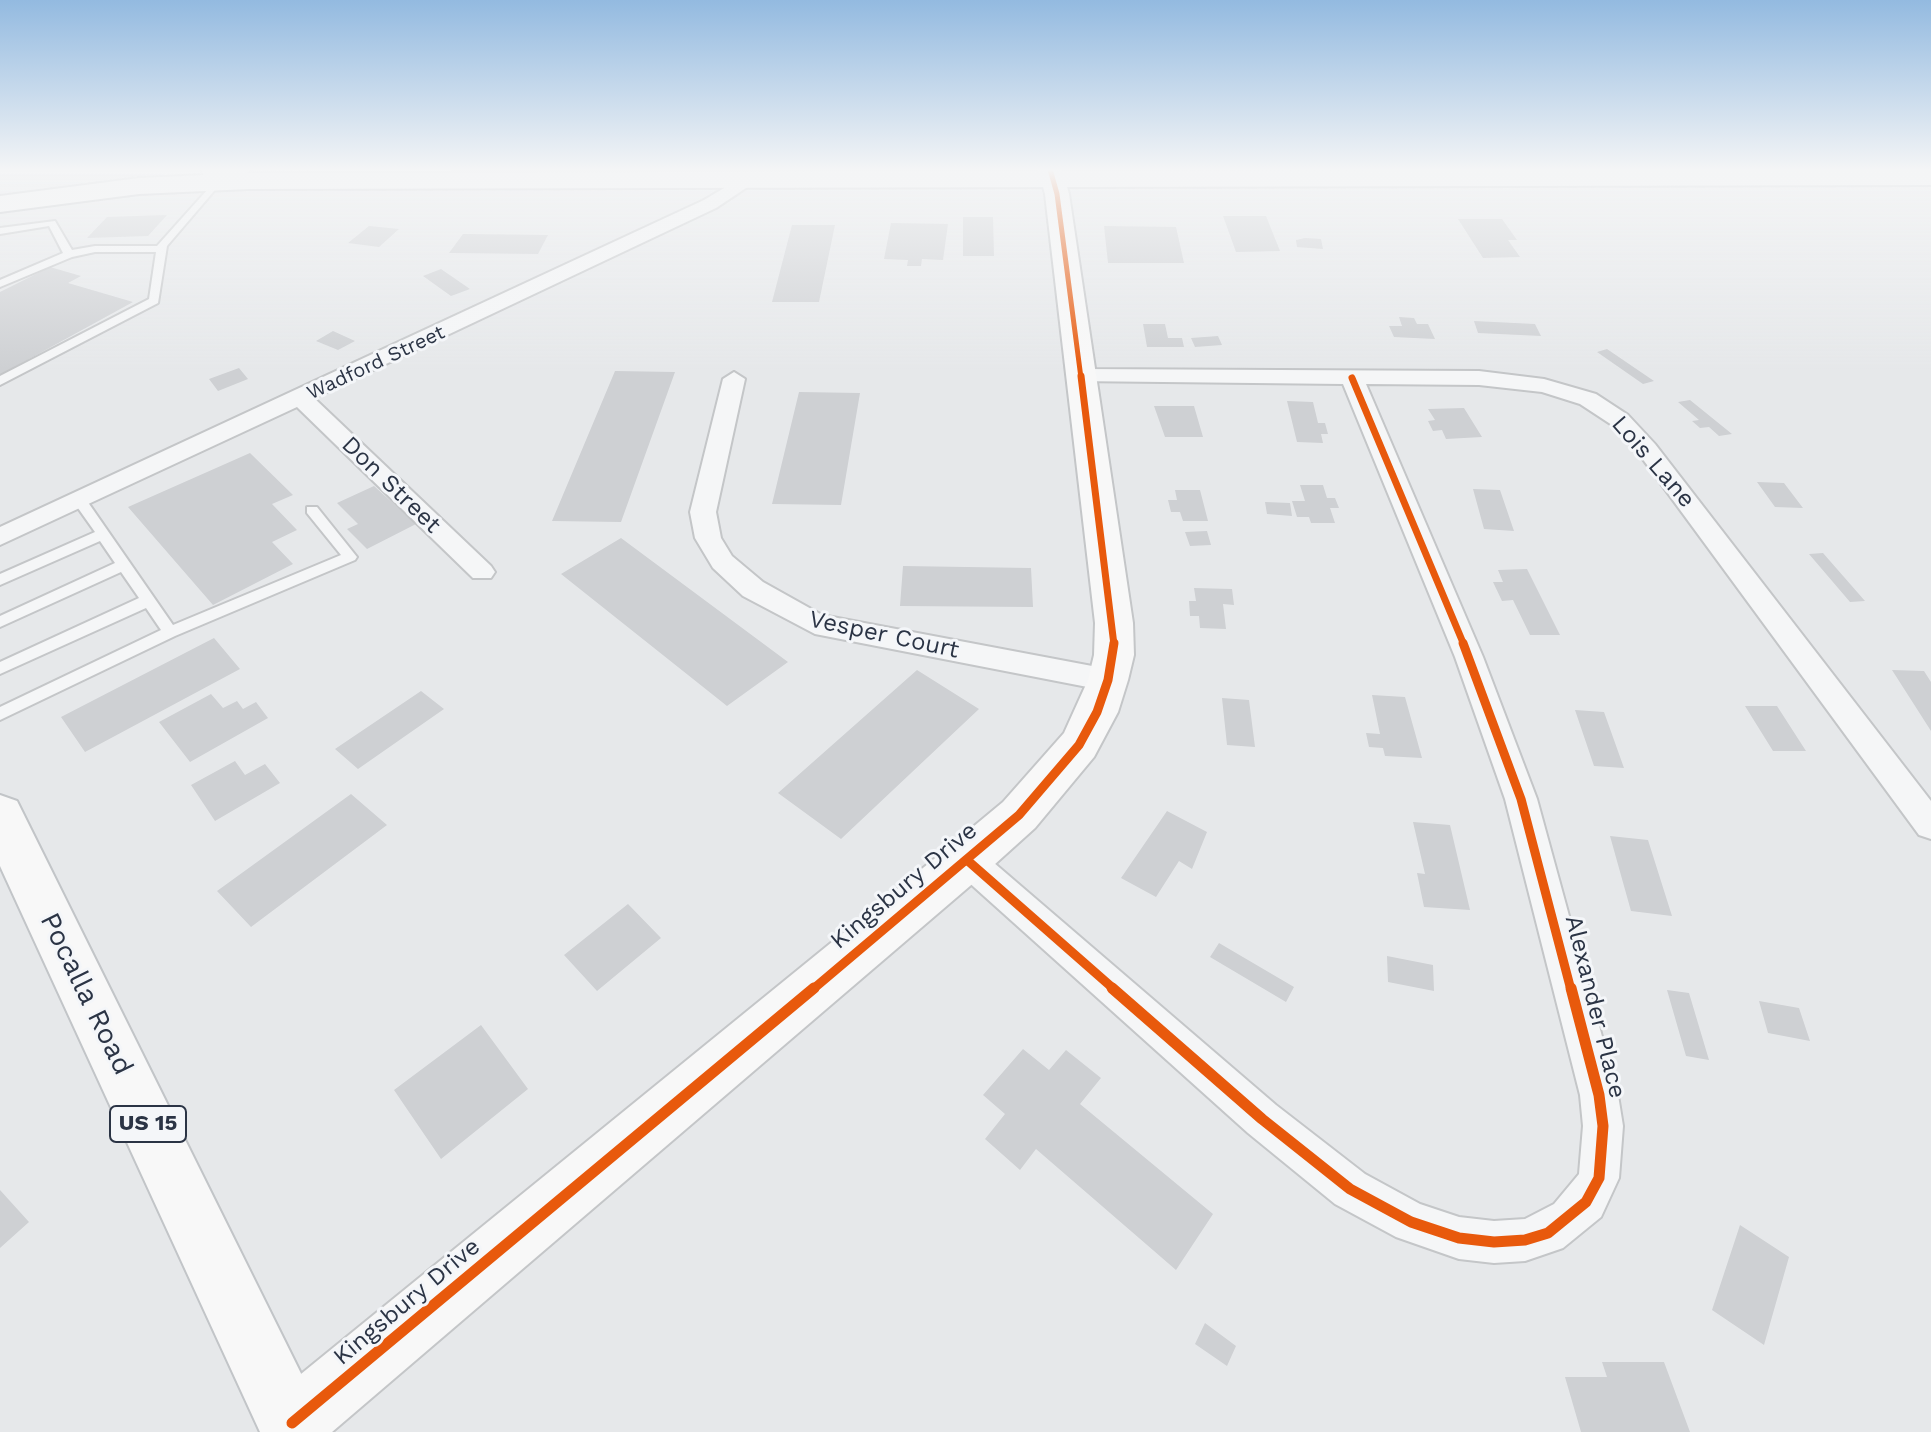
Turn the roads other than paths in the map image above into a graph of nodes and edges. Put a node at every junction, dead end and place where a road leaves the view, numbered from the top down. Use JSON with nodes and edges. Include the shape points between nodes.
{"nodes":[{"id":1,"x":59,"y":236,"type":"edge"},
{"id":2,"x":172,"y":236,"type":"edge"},
{"id":3,"x":643,"y":236,"type":"edge"},
{"id":4,"x":1061,"y":236,"type":"edge"},
{"id":5,"x":162,"y":249,"type":"junction"},
{"id":6,"x":69,"y":254,"type":"junction"},
{"id":7,"x":0,"y":284,"type":"edge"},
{"id":8,"x":1081,"y":376,"type":"junction"},
{"id":9,"x":1352,"y":378,"type":"junction"},
{"id":10,"x":734,"y":379,"type":"dead end"},
{"id":11,"x":0,"y":381,"type":"edge"},
{"id":12,"x":301,"y":398,"type":"junction"},
{"id":13,"x":80,"y":501,"type":"junction"},
{"id":14,"x":312,"y":510,"type":"dead end"},
{"id":15,"x":103,"y":534,"type":"junction"},
{"id":16,"x":0,"y":537,"type":"edge"},
{"id":17,"x":124,"y":565,"type":"junction"},
{"id":18,"x":482,"y":572,"type":"dead end"},
{"id":19,"x":0,"y":580,"type":"edge"},
{"id":20,"x":149,"y":600,"type":"junction"},
{"id":21,"x":0,"y":622,"type":"edge"},
{"id":22,"x":170,"y":632,"type":"junction"},
{"id":23,"x":0,"y":668,"type":"edge"},
{"id":24,"x":1108,"y":680,"type":"junction"},
{"id":25,"x":0,"y":714,"type":"edge"},
{"id":26,"x":0,"y":815,"type":"edge"},
{"id":27,"x":1931,"y":825,"type":"edge"},
{"id":28,"x":967,"y":860,"type":"junction"},
{"id":29,"x":294,"y":1428,"type":"edge"}],
"edges":[{"from":1,"to":6,"type":"lane"},
{"from":2,"to":5,"type":"lane"},
{"from":3,"to":12,"type":"street","name":"Wadford Street"},
{"from":4,"to":8,"type":"street","name":"Kingsbury Drive"},
{"from":5,"to":6,"type":"lane"},
{"from":5,"to":11,"type":"lane","via":[[154,301]]},
{"from":6,"to":7,"type":"lane"},
{"from":8,"to":9,"type":"street","name":"Lois Lane"},
{"from":8,"to":24,"type":"street","name":"Kingsbury Drive","via":[[1114,623]]},
{"from":9,"to":27,"type":"street","name":"Lois Lane","via":[[1514,381],[1569,391],[1603,407],[1647,449],[1700,516]]},
{"from":9,"to":28,"type":"street","name":"Alexander Place","via":[[1469,657],[1521,799],[1599,1095],[1599,1178],[1586,1202],[1548,1233],[1494,1242],[1459,1238],[1411,1222],[1362,1195],[1262,1119]]},
{"from":10,"to":24,"type":"street","name":"Vesper Court","via":[[703,512],[708,538],[722,562],[753,589],[815,624]]},
{"from":12,"to":13,"type":"street","name":"Wadford Street"},
{"from":12,"to":18,"type":"street","name":"Don Street"},
{"from":13,"to":15,"type":"lane"},
{"from":13,"to":16,"type":"street","name":"Wadford Street"},
{"from":14,"to":22,"type":"lane","via":[[350,557]]},
{"from":15,"to":17,"type":"lane"},
{"from":15,"to":19,"type":"lane"},
{"from":17,"to":20,"type":"lane"},
{"from":17,"to":21,"type":"lane"},
{"from":20,"to":22,"type":"lane"},
{"from":20,"to":23,"type":"lane"},
{"from":22,"to":25,"type":"lane"},
{"from":24,"to":28,"type":"street","name":"Kingsbury Drive","via":[[1079,745],[1019,815]]},
{"from":26,"to":29,"type":"main road","name":"Pocalla Road","number":"US 15"},
{"from":28,"to":29,"type":"street","name":"Kingsbury Drive"}]}
